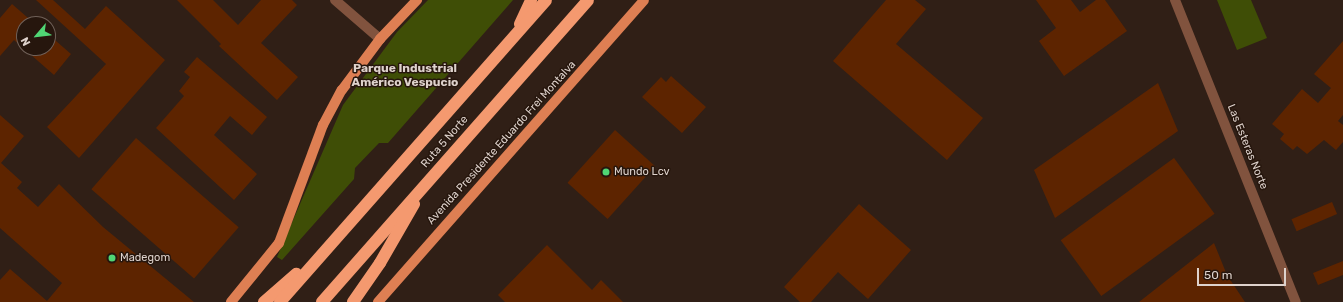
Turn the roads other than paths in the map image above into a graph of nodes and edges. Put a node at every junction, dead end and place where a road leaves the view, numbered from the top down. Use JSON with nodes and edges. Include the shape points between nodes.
{"nodes":[{"id":1,"x":335,"y":0,"type":"edge"},
{"id":2,"x":417,"y":0,"type":"edge"},
{"id":3,"x":531,"y":0,"type":"edge"},
{"id":4,"x":546,"y":0,"type":"edge"},
{"id":5,"x":588,"y":0,"type":"edge"},
{"id":6,"x":644,"y":0,"type":"edge"},
{"id":7,"x":1175,"y":0,"type":"edge"},
{"id":8,"x":514,"y":36,"type":"junction"},
{"id":9,"x":380,"y":39,"type":"junction"},
{"id":10,"x":422,"y":187,"type":"junction"},
{"id":11,"x":333,"y":241,"type":"junction"},
{"id":12,"x":231,"y":302,"type":"edge"},
{"id":13,"x":264,"y":302,"type":"edge"},
{"id":14,"x":280,"y":302,"type":"edge"},
{"id":15,"x":322,"y":302,"type":"edge"},
{"id":16,"x":353,"y":302,"type":"edge"},
{"id":17,"x":378,"y":302,"type":"edge"},
{"id":18,"x":1296,"y":302,"type":"edge"}],
"edges":[{"from":1,"to":9,"type":"street"},
{"from":2,"to":9,"type":"main road"},
{"from":3,"to":8,"type":"highway"},
{"from":4,"to":8,"type":"highway","name":"Ruta 5 Norte"},
{"from":5,"to":10,"type":"highway","name":"Ruta 5 Norte"},
{"from":6,"to":17,"type":"main road","name":"Avenida Presidente Eduardo Frei Montalva"},
{"from":7,"to":18,"type":"street","name":"Las Esteras Norte"},
{"from":8,"to":11,"type":"highway","name":"Ruta 5 Norte"},
{"from":9,"to":12,"type":"main road","via":[[329,113],[279,242],[258,273]]},
{"from":10,"to":15,"type":"highway","name":"Ruta 5 Norte"},
{"from":10,"to":16,"type":"highway","via":[[380,263]]},
{"from":11,"to":13,"type":"highway"},
{"from":11,"to":14,"type":"highway","name":"Ruta 5 Norte"}]}
